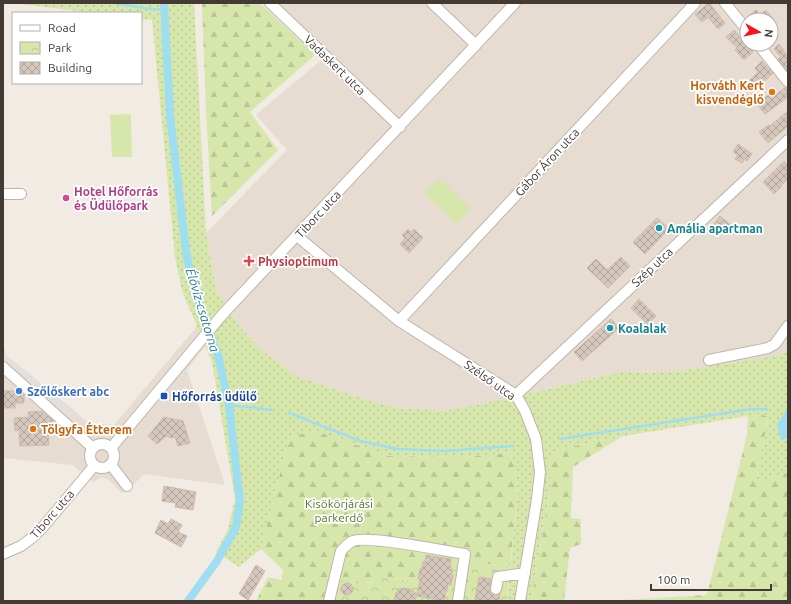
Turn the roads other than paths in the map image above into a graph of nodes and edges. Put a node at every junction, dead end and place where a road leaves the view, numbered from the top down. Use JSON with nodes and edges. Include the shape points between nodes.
{"nodes":[{"id":1,"x":270,"y":3,"type":"edge"},
{"id":2,"x":432,"y":3,"type":"edge"},
{"id":3,"x":515,"y":3,"type":"edge"},
{"id":4,"x":695,"y":3,"type":"edge"},
{"id":5,"x":725,"y":3,"type":"edge"},
{"id":6,"x":739,"y":20,"type":"edge"},
{"id":7,"x":476,"y":45,"type":"junction"},
{"id":8,"x":764,"y":52,"type":"edge"},
{"id":9,"x":788,"y":82,"type":"edge"},
{"id":10,"x":400,"y":127,"type":"junction"},
{"id":11,"x":788,"y":140,"type":"edge"},
{"id":12,"x":3,"y":194,"type":"edge"},
{"id":13,"x":21,"y":194,"type":"dead end"},
{"id":14,"x":296,"y":236,"type":"junction"},
{"id":15,"x":399,"y":321,"type":"junction"},
{"id":16,"x":788,"y":326,"type":"edge"},
{"id":17,"x":709,"y":360,"type":"dead end"},
{"id":18,"x":3,"y":367,"type":"edge"},
{"id":19,"x":516,"y":395,"type":"junction"},
{"id":20,"x":93,"y":448,"type":"junction"},
{"id":21,"x":111,"y":448,"type":"junction"},
{"id":22,"x":111,"y":465,"type":"junction"},
{"id":23,"x":94,"y":466,"type":"junction"},
{"id":24,"x":127,"y":486,"type":"dead end"},
{"id":25,"x":3,"y":554,"type":"edge"},
{"id":26,"x":525,"y":573,"type":"junction"},
{"id":27,"x":496,"y":589,"type":"dead end"},
{"id":28,"x":329,"y":601,"type":"edge"},
{"id":29,"x":458,"y":601,"type":"edge"},
{"id":30,"x":520,"y":601,"type":"edge"}],
"edges":[{"from":1,"to":10,"type":"street","name":"Vadaskert utca"},
{"from":2,"to":7,"type":"street"},
{"from":3,"to":7,"type":"street","name":"Tiborc utca"},
{"from":4,"to":15,"type":"street","name":"Gábor Áron utca"},
{"from":5,"to":6,"type":"street"},
{"from":7,"to":10,"type":"street","name":"Tiborc utca"},
{"from":8,"to":9,"type":"street"},
{"from":10,"to":14,"type":"street","name":"Tiborc utca"},
{"from":11,"to":19,"type":"street","name":"Szép utca"},
{"from":12,"to":13,"type":"street"},
{"from":14,"to":15,"type":"street","name":"Szélső utca"},
{"from":14,"to":21,"type":"street","name":"Tiborc utca","via":[[204,337]]},
{"from":15,"to":19,"type":"street","name":"Szélső utca"},
{"from":16,"to":17,"type":"street","via":[[775,344],[768,348]]},
{"from":18,"to":20,"type":"street"},
{"from":19,"to":26,"type":"street","name":"Szélső utca","via":[[536,439],[540,472]]},
{"from":20,"to":21,"type":"street","via":[[102,444]]},
{"from":20,"to":23,"type":"street","via":[[90,456]]},
{"from":21,"to":22,"type":"street","via":[[114,460]]},
{"from":22,"to":23,"type":"street","via":[[105,468]]},
{"from":22,"to":24,"type":"street"},
{"from":23,"to":25,"type":"street","name":"Tiborc utca","via":[[33,537]]},
{"from":26,"to":27,"type":"street","via":[[498,578]]},
{"from":26,"to":30,"type":"street","name":"Szélső utca"},
{"from":28,"to":29,"type":"street","via":[[341,551],[354,540],[370,539],[465,554]]}]}
